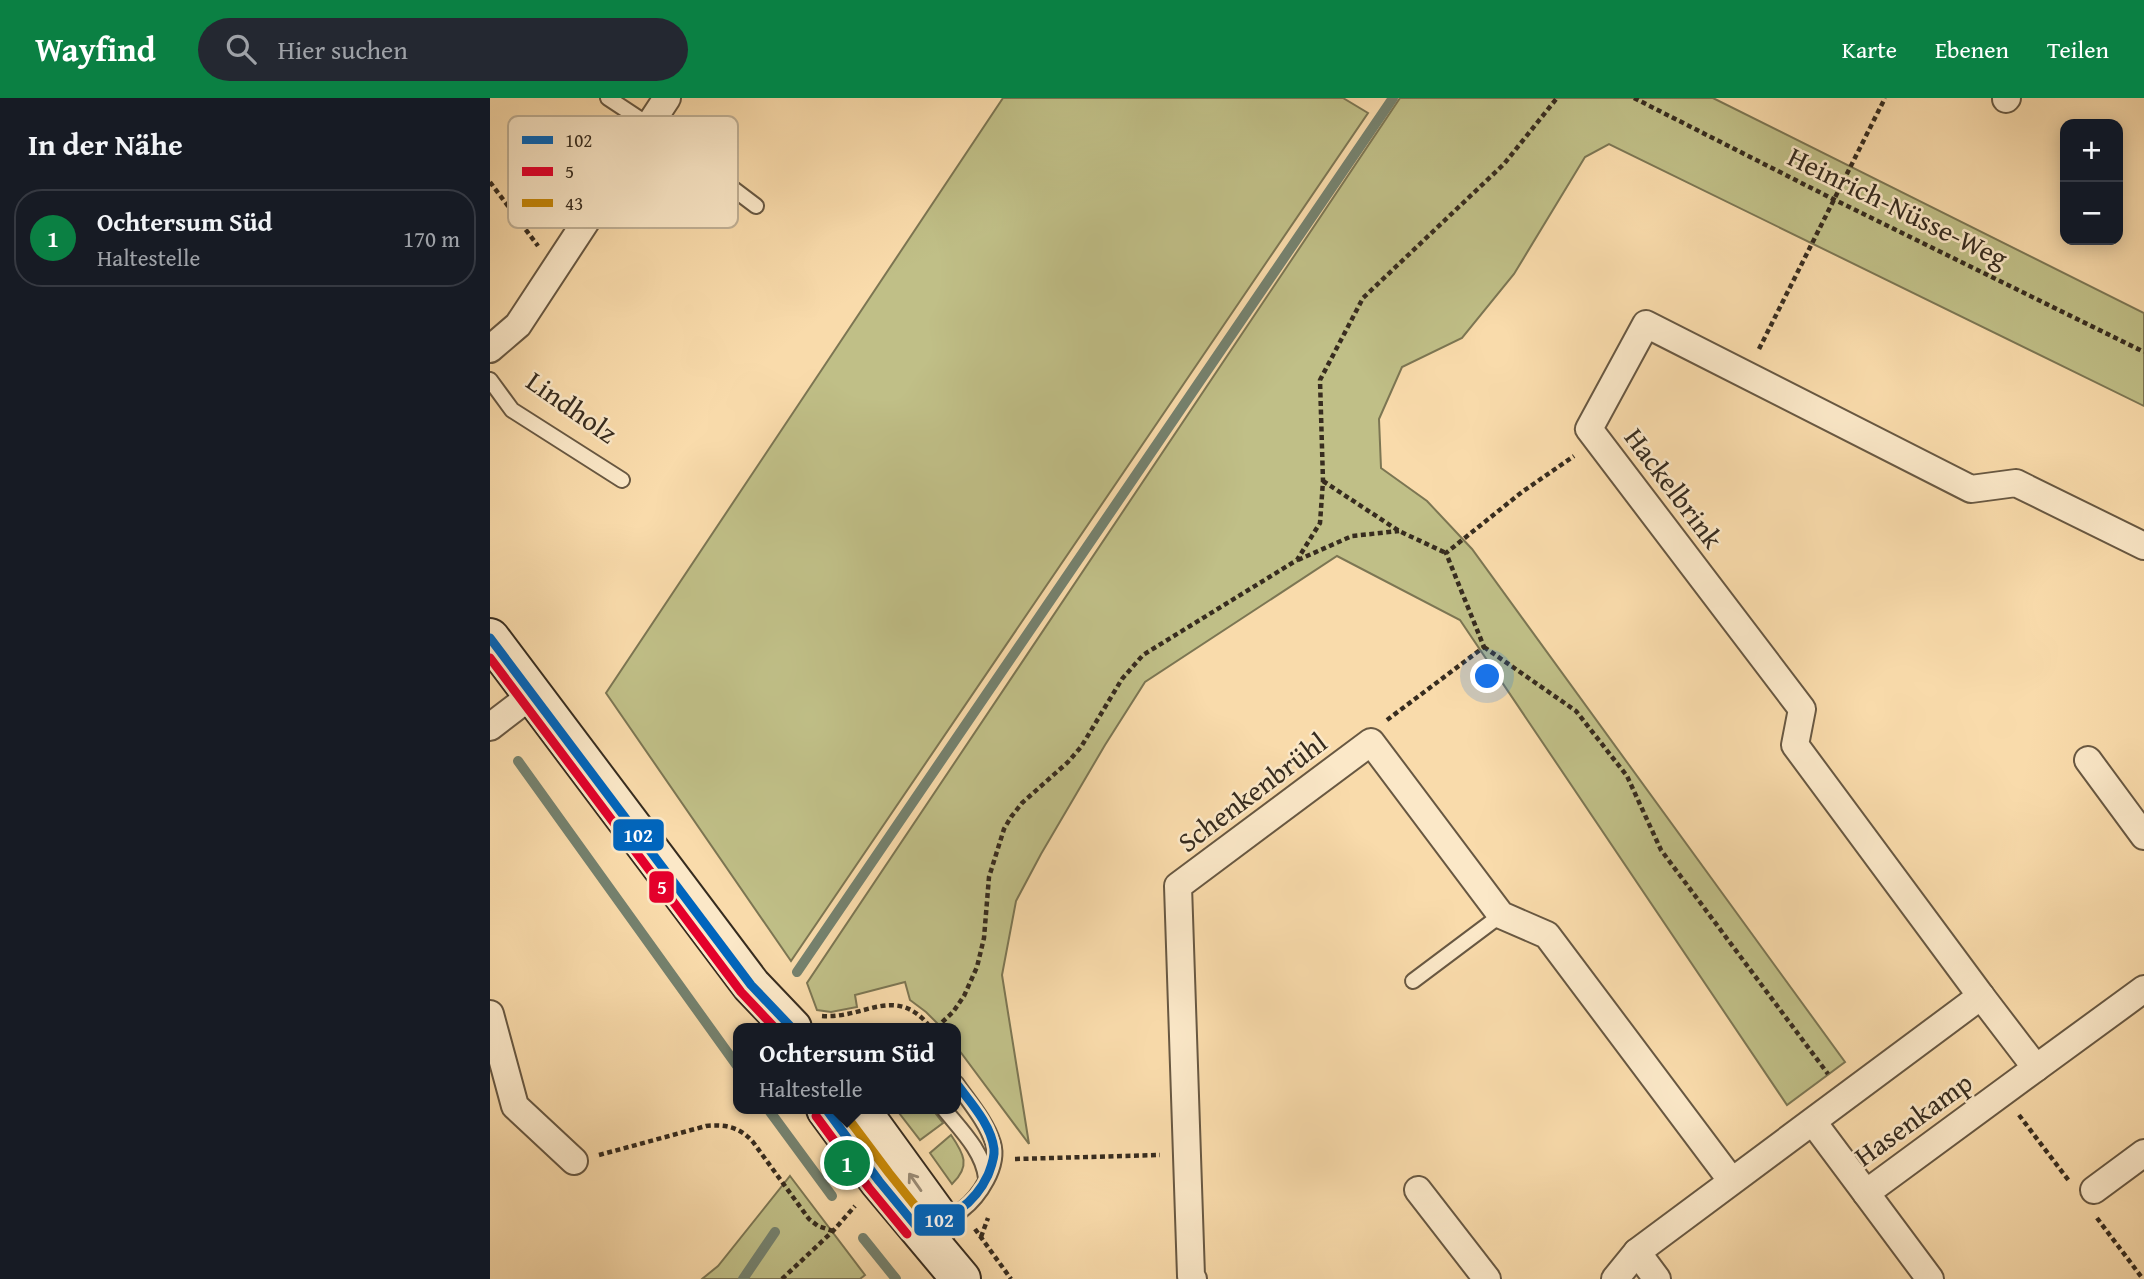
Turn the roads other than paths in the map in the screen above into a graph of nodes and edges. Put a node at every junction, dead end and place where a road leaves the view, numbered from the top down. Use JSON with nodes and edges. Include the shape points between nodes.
{"nodes":[{"id":1,"x":608,"y":98,"type":"edge"},
{"id":2,"x":667,"y":98,"type":"edge"},
{"id":3,"x":635,"y":116,"type":"edge"},
{"id":4,"x":655,"y":116,"type":"edge"},
{"id":5,"x":738,"y":192,"type":"edge"},
{"id":6,"x":756,"y":206,"type":"dead end"},
{"id":7,"x":582,"y":228,"type":"edge"},
{"id":8,"x":490,"y":349,"type":"edge"},
{"id":9,"x":490,"y":380,"type":"edge"},
{"id":10,"x":622,"y":480,"type":"dead end"},
{"id":11,"x":2144,"y":546,"type":"edge"},
{"id":12,"x":490,"y":638,"type":"edge"},
{"id":13,"x":533,"y":695,"type":"junction"},
{"id":14,"x":490,"y":727,"type":"edge"},
{"id":15,"x":2088,"y":760,"type":"dead end"},
{"id":16,"x":2144,"y":836,"type":"edge"},
{"id":17,"x":1501,"y":915,"type":"junction"},
{"id":18,"x":1413,"y":981,"type":"dead end"},
{"id":19,"x":751,"y":985,"type":"junction"},
{"id":20,"x":2144,"y":989,"type":"edge"},
{"id":21,"x":1981,"y":996,"type":"junction"},
{"id":22,"x":490,"y":1014,"type":"edge"},
{"id":23,"x":806,"y":1022,"type":"edge"},
{"id":24,"x":772,"y":1023,"type":"edge"},
{"id":25,"x":2036,"y":1068,"type":"junction"},
{"id":26,"x":961,"y":1090,"type":"edge"},
{"id":27,"x":830,"y":1114,"type":"edge"},
{"id":28,"x":863,"y":1114,"type":"edge"},
{"id":29,"x":948,"y":1114,"type":"edge"},
{"id":30,"x":1813,"y":1122,"type":"junction"},
{"id":31,"x":2144,"y":1153,"type":"edge"},
{"id":32,"x":574,"y":1161,"type":"road end"},
{"id":33,"x":986,"y":1179,"type":"junction"},
{"id":34,"x":1731,"y":1180,"type":"junction"},
{"id":35,"x":1418,"y":1190,"type":"dead end"},
{"id":36,"x":2094,"y":1190,"type":"dead end"},
{"id":37,"x":1866,"y":1194,"type":"junction"},
{"id":38,"x":929,"y":1224,"type":"junction"},
{"id":39,"x":1637,"y":1252,"type":"junction"},
{"id":40,"x":961,"y":1279,"type":"edge"},
{"id":41,"x":981,"y":1279,"type":"edge"},
{"id":42,"x":1193,"y":1279,"type":"edge"},
{"id":43,"x":1487,"y":1279,"type":"edge"},
{"id":44,"x":1615,"y":1279,"type":"edge"},
{"id":45,"x":1657,"y":1279,"type":"edge"},
{"id":46,"x":1930,"y":1279,"type":"edge"}],
"edges":[{"from":1,"to":3,"type":"lane"},
{"from":2,"to":4,"type":"street"},
{"from":5,"to":6,"type":"lane"},
{"from":7,"to":8,"type":"street","via":[[518,325]]},
{"from":9,"to":10,"type":"lane","name":"Lindholz","via":[[512,410]]},
{"from":11,"to":21,"type":"street","name":"Hackelbrink","via":[[2016,483],[1971,489],[1646,324],[1589,429],[1802,709],[1795,745]]},
{"from":12,"to":13,"type":"main road"},
{"from":13,"to":14,"type":"street"},
{"from":13,"to":19,"type":"main road"},
{"from":15,"to":16,"type":"street"},
{"from":17,"to":18,"type":"lane"},
{"from":17,"to":34,"type":"street","name":"Schenkenbrühl","via":[[1547,935]]},
{"from":17,"to":42,"type":"street","name":"Schenkenbrühl","via":[[1371,742],[1178,886]]},
{"from":19,"to":23,"type":"main road"},
{"from":19,"to":24,"type":"main road"},
{"from":20,"to":25,"type":"street","name":"Hasenkamp"},
{"from":21,"to":25,"type":"street"},
{"from":21,"to":30,"type":"street","name":"Hasenkamp"},
{"from":22,"to":32,"type":"street","via":[[515,1107]]},
{"from":25,"to":37,"type":"street","name":"Hasenkamp"},
{"from":26,"to":33,"type":"lane","via":[[994,1146]]},
{"from":27,"to":38,"type":"main road","via":[[873,1172]]},
{"from":38,"to":28,"type":"main road","one_way":true},
{"from":29,"to":33,"type":"lane","via":[[977,1153]]},
{"from":30,"to":34,"type":"street","name":"Hasenkamp"},
{"from":30,"to":37,"type":"street","name":"Hasenkamp"},
{"from":31,"to":36,"type":"street"},
{"from":33,"to":38,"type":"lane","via":[[963,1210]]},
{"from":34,"to":39,"type":"street","name":"Hasenkamp"},
{"from":35,"to":43,"type":"street"},
{"from":37,"to":46,"type":"street"},
{"from":38,"to":40,"type":"main road"},
{"from":38,"to":41,"type":"main road"},
{"from":39,"to":44,"type":"street","name":"Hasenkamp"},
{"from":39,"to":45,"type":"street"}]}
